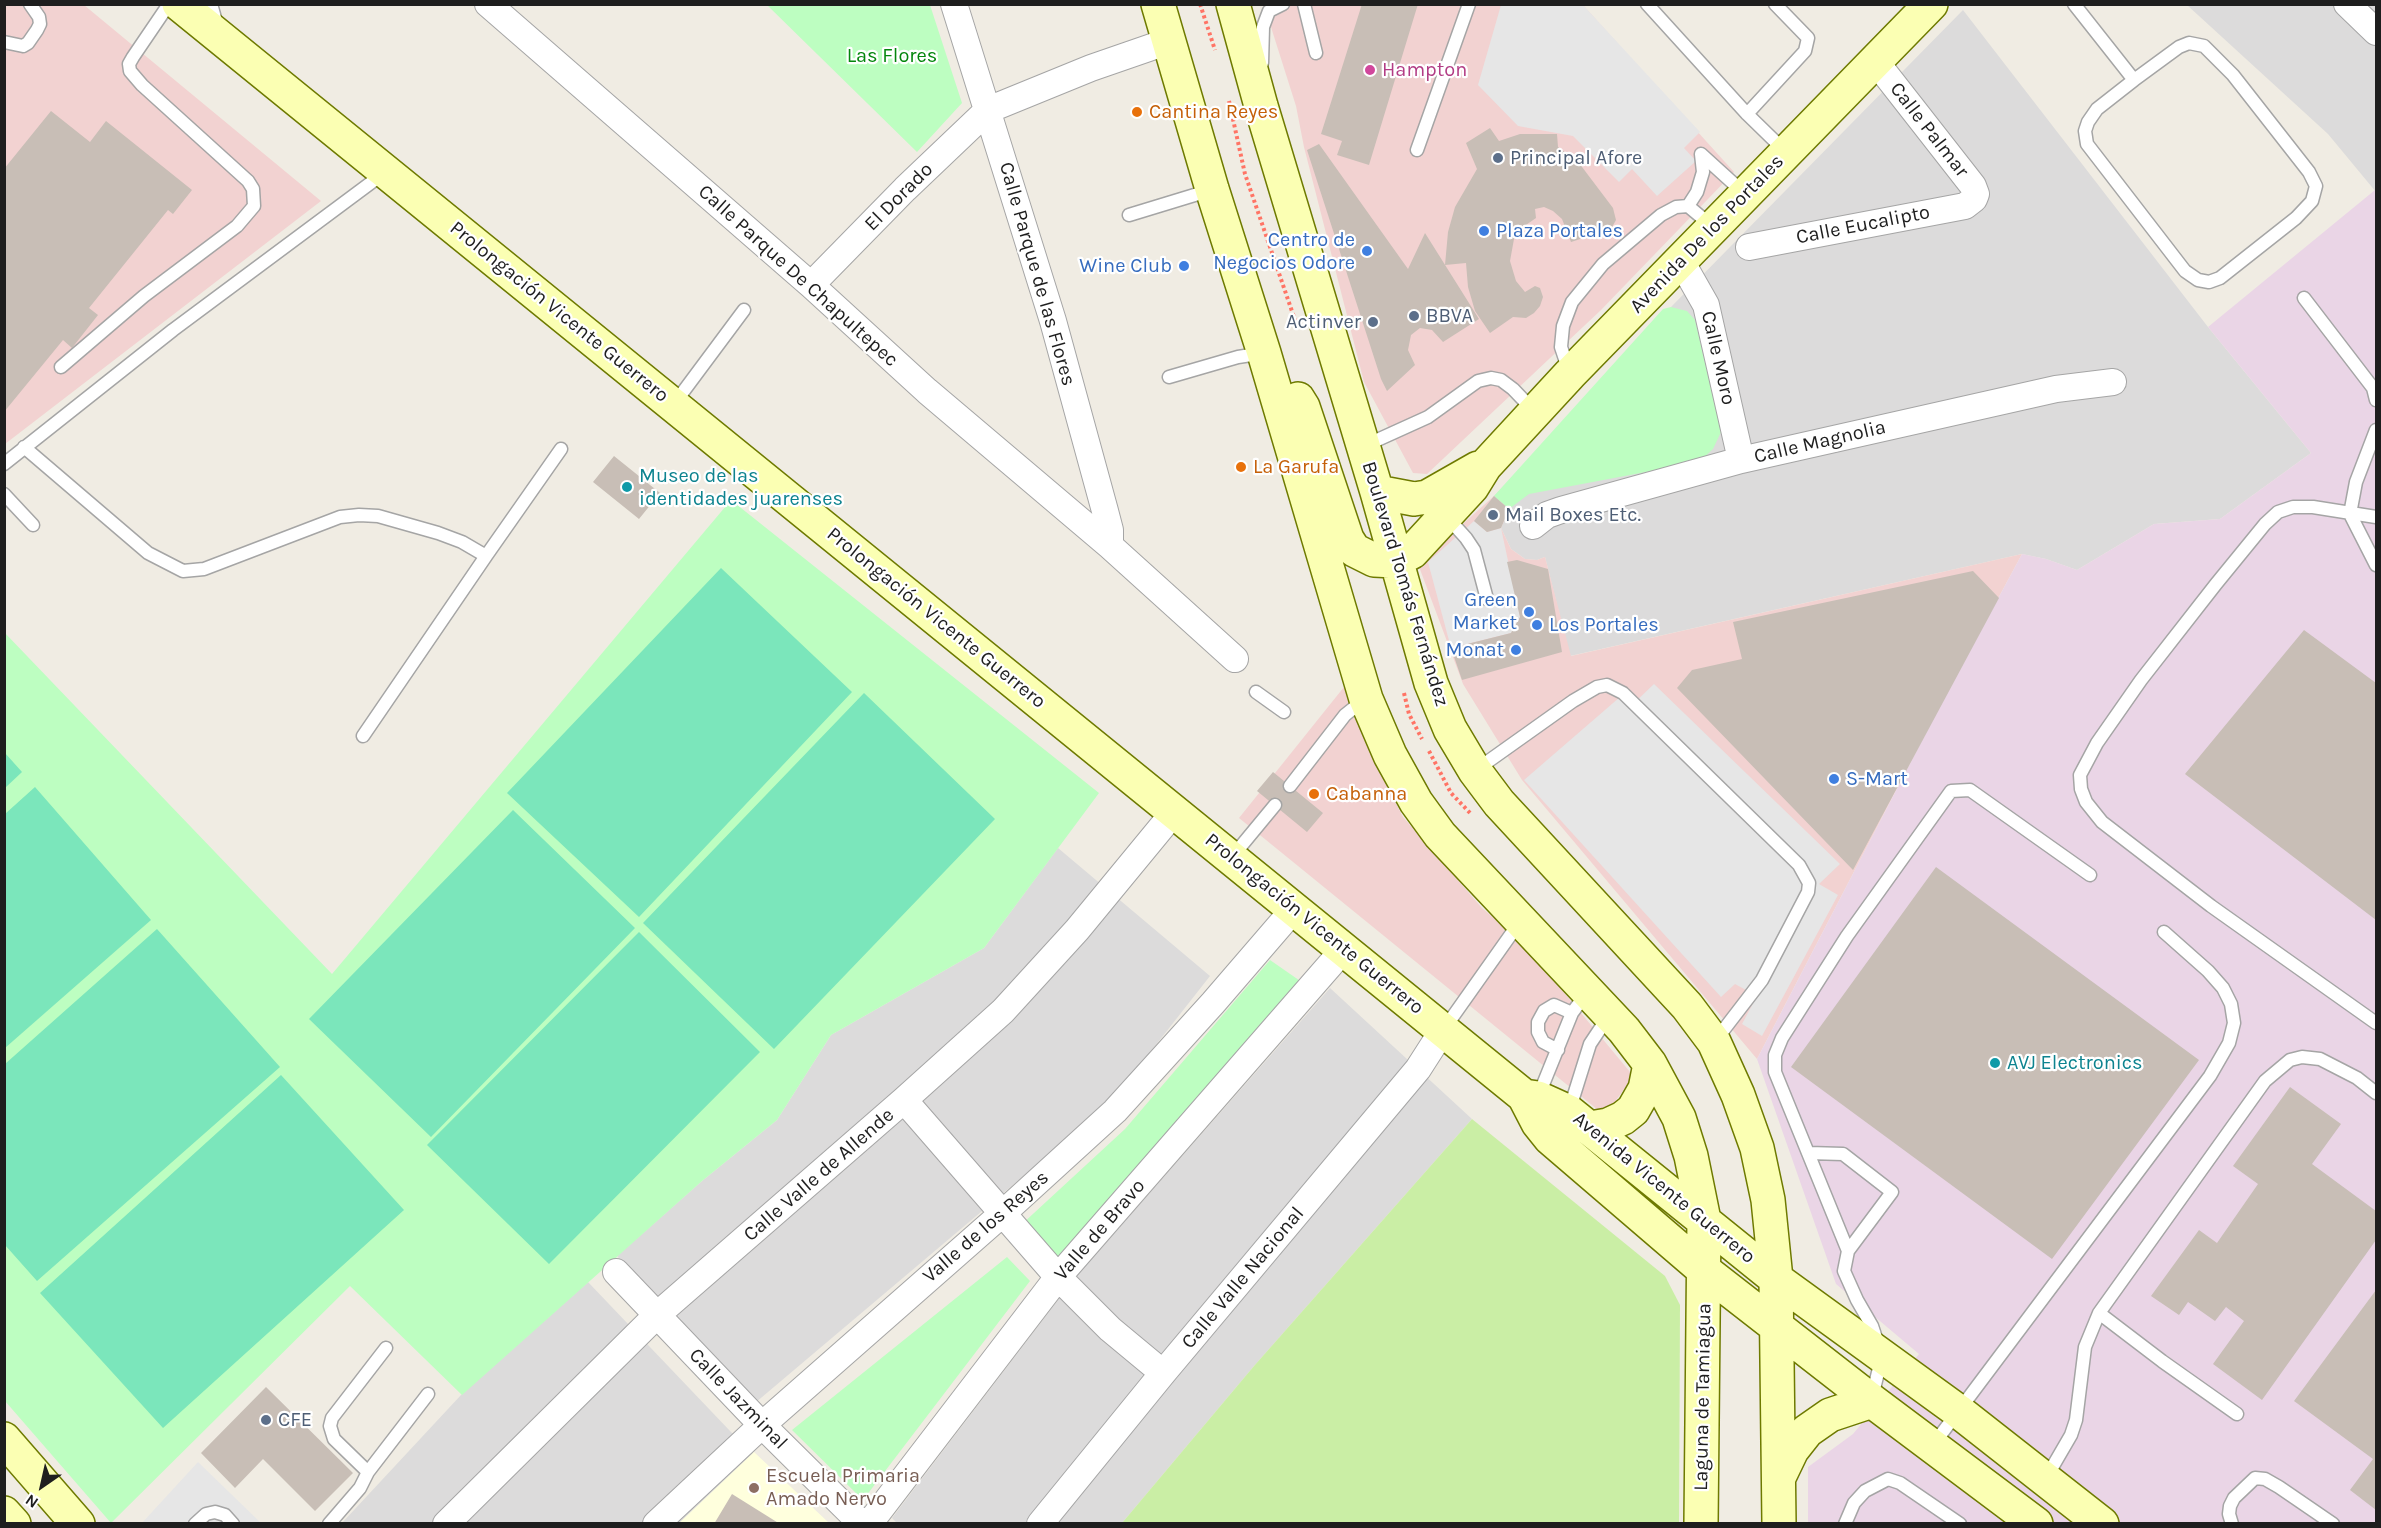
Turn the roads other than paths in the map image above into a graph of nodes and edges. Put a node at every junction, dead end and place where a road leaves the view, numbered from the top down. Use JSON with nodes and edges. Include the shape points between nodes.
{"nodes":[{"id":1,"x":30,"y":4,"type":"edge"},
{"id":2,"x":169,"y":4,"type":"edge"},
{"id":3,"x":180,"y":4,"type":"edge"},
{"id":4,"x":954,"y":4,"type":"edge"},
{"id":5,"x":1158,"y":4,"type":"edge"},
{"id":6,"x":1233,"y":4,"type":"edge"},
{"id":7,"x":1282,"y":4,"type":"edge"},
{"id":8,"x":1304,"y":4,"type":"edge"},
{"id":9,"x":1469,"y":4,"type":"edge"},
{"id":10,"x":1647,"y":4,"type":"edge"},
{"id":11,"x":1775,"y":4,"type":"edge"},
{"id":12,"x":1931,"y":4,"type":"edge"},
{"id":13,"x":2074,"y":4,"type":"edge"},
{"id":14,"x":2347,"y":4,"type":"edge"},
{"id":15,"x":502,"y":8,"type":"edge"},
{"id":16,"x":1268,"y":8,"type":"edge"},
{"id":17,"x":215,"y":20,"type":"edge"},
{"id":18,"x":2376,"y":32,"type":"edge"},
{"id":19,"x":1169,"y":41,"type":"junction"},
{"id":20,"x":4,"y":42,"type":"edge"},
{"id":21,"x":1316,"y":53,"type":"dead end"},
{"id":22,"x":1876,"y":62,"type":"junction"},
{"id":23,"x":2134,"y":80,"type":"junction"},
{"id":24,"x":1261,"y":106,"type":"junction"},
{"id":25,"x":988,"y":110,"type":"junction"},
{"id":26,"x":1747,"y":114,"type":"junction"},
{"id":27,"x":1417,"y":150,"type":"dead end"},
{"id":28,"x":1787,"y":153,"type":"junction"},
{"id":29,"x":385,"y":172,"type":"junction"},
{"id":30,"x":1212,"y":189,"type":"junction"},
{"id":31,"x":1746,"y":194,"type":"junction"},
{"id":32,"x":1974,"y":200,"type":"joint"},
{"id":33,"x":1688,"y":206,"type":"junction"},
{"id":34,"x":1129,"y":215,"type":"dead end"},
{"id":35,"x":1713,"y":227,"type":"junction"},
{"id":36,"x":1749,"y":247,"type":"dead end"},
{"id":37,"x":1681,"y":261,"type":"junction"},
{"id":38,"x":811,"y":285,"type":"junction"},
{"id":39,"x":2304,"y":298,"type":"dead end"},
{"id":40,"x":744,"y":310,"type":"dead end"},
{"id":41,"x":1264,"y":353,"type":"junction"},
{"id":42,"x":61,"y":367,"type":"dead end"},
{"id":43,"x":1570,"y":374,"type":"junction"},
{"id":44,"x":1169,"y":377,"type":"dead end"},
{"id":45,"x":2114,"y":382,"type":"dead end"},
{"id":46,"x":2376,"y":400,"type":"edge"},
{"id":47,"x":674,"y":405,"type":"junction"},
{"id":48,"x":1536,"y":413,"type":"junction"},
{"id":49,"x":2376,"y":430,"type":"edge"},
{"id":50,"x":1363,"y":446,"type":"junction"},
{"id":51,"x":24,"y":447,"type":"junction"},
{"id":52,"x":561,"y":448,"type":"dead end"},
{"id":53,"x":1742,"y":460,"type":"junction"},
{"id":54,"x":4,"y":464,"type":"edge"},
{"id":55,"x":1485,"y":466,"type":"junction"},
{"id":56,"x":1377,"y":492,"type":"junction"},
{"id":57,"x":4,"y":494,"type":"edge"},
{"id":58,"x":2350,"y":514,"type":"junction"},
{"id":59,"x":1446,"y":516,"type":"junction"},
{"id":60,"x":2376,"y":516,"type":"edge"},
{"id":61,"x":33,"y":525,"type":"dead end"},
{"id":62,"x":1533,"y":526,"type":"dead end"},
{"id":63,"x":1110,"y":546,"type":"junction"},
{"id":64,"x":486,"y":556,"type":"junction"},
{"id":65,"x":1395,"y":561,"type":"junction"},
{"id":66,"x":2376,"y":565,"type":"edge"},
{"id":67,"x":1487,"y":599,"type":"dead end"},
{"id":68,"x":1235,"y":659,"type":"dead end"},
{"id":69,"x":1256,"y":692,"type":"dead end"},
{"id":70,"x":1366,"y":699,"type":"junction"},
{"id":71,"x":1284,"y":712,"type":"dead end"},
{"id":72,"x":363,"y":736,"type":"dead end"},
{"id":73,"x":1475,"y":771,"type":"junction"},
{"id":74,"x":1290,"y":786,"type":"dead end"},
{"id":75,"x":1275,"y":805,"type":"dead end"},
{"id":76,"x":1174,"y":811,"type":"junction"},
{"id":77,"x":1232,"y":858,"type":"junction"},
{"id":78,"x":2090,"y":875,"type":"dead end"},
{"id":79,"x":1294,"y":909,"type":"junction"},
{"id":80,"x":1520,"y":922,"type":"junction"},
{"id":81,"x":2164,"y":932,"type":"dead end"},
{"id":82,"x":1344,"y":949,"type":"junction"},
{"id":83,"x":1590,"y":1006,"type":"junction"},
{"id":84,"x":2376,"y":1023,"type":"edge"},
{"id":85,"x":1443,"y":1030,"type":"junction"},
{"id":86,"x":1714,"y":1042,"type":"junction"},
{"id":87,"x":1558,"y":1050,"type":"junction"},
{"id":88,"x":1650,"y":1064,"type":"junction"},
{"id":89,"x":2376,"y":1093,"type":"edge"},
{"id":90,"x":1531,"y":1097,"type":"junction"},
{"id":91,"x":904,"y":1100,"type":"junction"},
{"id":92,"x":1579,"y":1120,"type":"junction"},
{"id":93,"x":1809,"y":1154,"type":"junction"},
{"id":94,"x":1002,"y":1214,"type":"junction"},
{"id":95,"x":1704,"y":1220,"type":"junction"},
{"id":96,"x":1848,"y":1251,"type":"junction"},
{"id":97,"x":1705,"y":1271,"type":"junction"},
{"id":98,"x":616,"y":1272,"type":"dead end"},
{"id":99,"x":1058,"y":1277,"type":"junction"},
{"id":100,"x":1776,"y":1279,"type":"junction"},
{"id":101,"x":2098,"y":1313,"type":"junction"},
{"id":102,"x":657,"y":1315,"type":"junction"},
{"id":103,"x":1778,"y":1326,"type":"junction"},
{"id":104,"x":386,"y":1348,"type":"dead end"},
{"id":105,"x":1882,"y":1356,"type":"junction"},
{"id":106,"x":1163,"y":1374,"type":"junction"},
{"id":107,"x":428,"y":1394,"type":"dead end"},
{"id":108,"x":1872,"y":1401,"type":"junction"},
{"id":109,"x":1958,"y":1411,"type":"junction"},
{"id":110,"x":2237,"y":1414,"type":"dead end"},
{"id":111,"x":762,"y":1425,"type":"junction"},
{"id":112,"x":4,"y":1439,"type":"edge"},
{"id":113,"x":1932,"y":1446,"type":"junction"},
{"id":114,"x":368,"y":1472,"type":"junction"},
{"id":115,"x":1780,"y":1475,"type":"junction"},
{"id":116,"x":2045,"y":1479,"type":"junction"},
{"id":117,"x":78,"y":1524,"type":"edge"},
{"id":118,"x":195,"y":1524,"type":"edge"},
{"id":119,"x":233,"y":1524,"type":"edge"},
{"id":120,"x":329,"y":1524,"type":"edge"},
{"id":121,"x":447,"y":1524,"type":"edge"},
{"id":122,"x":656,"y":1524,"type":"edge"},
{"id":123,"x":862,"y":1524,"type":"edge"},
{"id":124,"x":869,"y":1524,"type":"edge"},
{"id":125,"x":1040,"y":1524,"type":"edge"},
{"id":126,"x":1701,"y":1524,"type":"edge"},
{"id":127,"x":1779,"y":1524,"type":"edge"},
{"id":128,"x":1845,"y":1524,"type":"edge"},
{"id":129,"x":1960,"y":1524,"type":"edge"},
{"id":130,"x":2036,"y":1524,"type":"edge"},
{"id":131,"x":2102,"y":1524,"type":"edge"},
{"id":132,"x":2232,"y":1524,"type":"edge"},
{"id":133,"x":2333,"y":1524,"type":"edge"}],
"edges":[{"from":1,"to":20,"type":"lane","via":[[39,17],[37,30],[23,46]]},
{"from":2,"to":42,"type":"lane","via":[[133,57],[130,71],[248,182],[253,189],[254,206],[237,226],[144,296]]},
{"from":3,"to":17,"type":"main road","name":"Prolongación Vicente Guerrero"},
{"from":4,"to":25,"type":"street","name":"Calle Parque de las Flores"},
{"from":5,"to":19,"type":"main road"},
{"from":6,"to":24,"type":"main road","name":"Boulevard Tomás Fernández"},
{"from":7,"to":16,"type":"lane"},
{"from":8,"to":21,"type":"lane"},
{"from":9,"to":27,"type":"lane"},
{"from":10,"to":26,"type":"lane"},
{"from":11,"to":26,"type":"lane","via":[[1808,38],[1805,51]]},
{"from":12,"to":22,"type":"main road","name":"Avenida De los Portales"},
{"from":13,"to":23,"type":"lane"},
{"from":14,"to":18,"type":"street"},
{"from":15,"to":38,"type":"street","name":"Calle Parque De Chapultepec"},
{"from":16,"to":24,"type":"lane","via":[[1262,35]]},
{"from":17,"to":29,"type":"main road","name":"Prolongación Vicente Guerrero"},
{"from":19,"to":25,"type":"street"},
{"from":19,"to":30,"type":"main road"},
{"from":22,"to":28,"type":"main road","name":"Avenida De los Portales"},
{"from":22,"to":32,"type":"street","name":"Calle Palmar","via":[[1973,186]]},
{"from":23,"to":23,"type":"lane","via":[[2097,109],[2085,131],[2087,144],[2185,271],[2198,280],[2220,278],[2296,218],[2312,201],[2316,186],[2254,102],[2204,46],[2179,46]]},
{"from":24,"to":50,"type":"main road","name":"Boulevard Tomás Fernández"},
{"from":25,"to":38,"type":"street","name":"El Dorado"},
{"from":25,"to":63,"type":"street","name":"Calle Parque de las Flores","via":[[1053,321],[1107,521]]},
{"from":26,"to":28,"type":"lane"},
{"from":28,"to":31,"type":"main road","name":"Avenida De los Portales"},
{"from":29,"to":47,"type":"main road","name":"Prolongación Vicente Guerrero"},
{"from":29,"to":51,"type":"lane"},
{"from":30,"to":34,"type":"lane"},
{"from":30,"to":41,"type":"main road"},
{"from":31,"to":33,"type":"lane","via":[[1701,154],[1697,192]]},
{"from":31,"to":35,"type":"main road","name":"Avenida De los Portales"},
{"from":32,"to":36,"type":"street","name":"Calle Eucalipto","via":[[1965,206]]},
{"from":33,"to":35,"type":"lane"},
{"from":33,"to":43,"type":"lane","via":[[1661,215],[1603,264],[1572,302],[1563,326],[1561,347]]},
{"from":35,"to":37,"type":"main road","name":"Avenida De los Portales"},
{"from":37,"to":43,"type":"main road","name":"Avenida De los Portales"},
{"from":37,"to":53,"type":"street","name":"Calle Moro","via":[[1706,305]]},
{"from":38,"to":63,"type":"street","name":"Calle Parque De Chapultepec","via":[[927,391]]},
{"from":39,"to":46,"type":"lane","via":[[2373,388]]},
{"from":40,"to":47,"type":"lane"},
{"from":41,"to":44,"type":"lane"},
{"from":41,"to":65,"type":"main road","via":[[1286,378],[1303,407],[1347,539],[1363,556]]},
{"from":41,"to":70,"type":"main road"},
{"from":43,"to":48,"type":"main road","name":"Avenida De los Portales"},
{"from":45,"to":53,"type":"street","name":"Calle Magnolia","via":[[2056,389]]},
{"from":47,"to":76,"type":"main road","name":"Prolongación Vicente Guerrero"},
{"from":48,"to":50,"type":"lane","via":[[1513,389],[1491,378],[1478,381],[1428,417]]},
{"from":48,"to":55,"type":"main road","name":"Avenida De los Portales"},
{"from":49,"to":58,"type":"lane","via":[[2356,482]]},
{"from":50,"to":56,"type":"main road","name":"Boulevard Tomás Fernández"},
{"from":51,"to":54,"type":"lane"},
{"from":51,"to":64,"type":"lane","via":[[148,553],[183,571],[204,569],[340,517],[359,515],[378,516],[438,533]]},
{"from":52,"to":64,"type":"lane"},
{"from":53,"to":62,"type":"street","name":"Calle Magnolia","via":[[1561,510],[1546,515]]},
{"from":55,"to":56,"type":"main road","name":"Avenida De los Portales","via":[[1426,497],[1414,499]]},
{"from":55,"to":59,"type":"main road","name":"Avenida De los Portales"},
{"from":56,"to":65,"type":"main road","name":"Boulevard Tomás Fernández"},
{"from":57,"to":61,"type":"lane"},
{"from":58,"to":60,"type":"lane"},
{"from":58,"to":66,"type":"lane"},
{"from":58,"to":84,"type":"lane","via":[[2293,507],[2278,512],[2265,524],[2141,680],[2080,775],[2085,802],[2103,822],[2211,906]]},
{"from":59,"to":65,"type":"main road","name":"Avenida De los Portales","via":[[1412,552]]},
{"from":59,"to":67,"type":"lane","via":[[1474,550]]},
{"from":63,"to":68,"type":"street","name":"Calle Parque De Chapultepec"},
{"from":64,"to":72,"type":"lane"},
{"from":65,"to":73,"type":"main road","name":"Boulevard Tomás Fernández","via":[[1431,683],[1450,729]]},
{"from":69,"to":71,"type":"lane"},
{"from":70,"to":74,"type":"lane","via":[[1345,715]]},
{"from":70,"to":80,"type":"main road","via":[[1416,802],[1440,836]]},
{"from":73,"to":86,"type":"main road","name":"Boulevard Tomás Fernández","via":[[1499,803],[1687,1005]]},
{"from":73,"to":86,"type":"lane","via":[[1573,701],[1607,685],[1623,693],[1799,865],[1809,883],[1808,892],[1762,980]]},
{"from":75,"to":77,"type":"lane"},
{"from":76,"to":77,"type":"main road","name":"Prolongación Vicente Guerrero"},
{"from":76,"to":91,"type":"street","name":"Calle Valle de Allende","via":[[1038,974],[972,1041]]},
{"from":77,"to":79,"type":"main road","name":"Prolongación Vicente Guerrero"},
{"from":78,"to":93,"type":"lane","via":[[1970,790],[1951,791],[1847,936],[1775,1055],[1775,1072]]},
{"from":79,"to":82,"type":"main road","name":"Prolongación Vicente Guerrero"},
{"from":79,"to":94,"type":"street","name":"Valle de los Reyes","via":[[1115,1111]]},
{"from":80,"to":83,"type":"main road"},
{"from":80,"to":85,"type":"lane"},
{"from":81,"to":109,"type":"lane","via":[[2223,988],[2234,1023],[2229,1043],[2210,1076]]},
{"from":82,"to":85,"type":"main road","name":"Prolongación Vicente Guerrero"},
{"from":82,"to":99,"type":"street","name":"Valle de Bravo"},
{"from":83,"to":87,"type":"lane"},
{"from":83,"to":87,"type":"lane","via":[[1554,1005],[1544,1011],[1538,1032],[1543,1042]]},
{"from":83,"to":88,"type":"main road"},
{"from":83,"to":92,"type":"lane","via":[[1590,1044]]},
{"from":85,"to":90,"type":"main road","name":"Prolongación Vicente Guerrero"},
{"from":85,"to":106,"type":"street","name":"Calle Valle Nacional","via":[[1418,1069]]},
{"from":86,"to":100,"type":"main road","name":"Boulevard Tomás Fernández","via":[[1757,1148],[1768,1200]]},
{"from":87,"to":90,"type":"lane"},
{"from":88,"to":92,"type":"main road","via":[[1645,1089],[1633,1110],[1623,1118],[1608,1125]]},
{"from":88,"to":95,"type":"main road","via":[[1679,1118]]},
{"from":89,"to":101,"type":"lane","via":[[2320,1059],[2302,1057],[2278,1068],[2250,1101]]},
{"from":90,"to":92,"type":"main road","name":"Avenida Vicente Guerrero"},
{"from":90,"to":97,"type":"main road","name":"Avenida Vicente Guerrero","via":[[1538,1123],[1550,1138]]},
{"from":91,"to":94,"type":"street"},
{"from":91,"to":102,"type":"street","name":"Calle Valle de Allende"},
{"from":92,"to":95,"type":"main road","name":"Avenida Vicente Guerrero"},
{"from":93,"to":96,"type":"lane"},
{"from":93,"to":96,"type":"lane","via":[[1843,1154],[1892,1192]]},
{"from":94,"to":99,"type":"street"},
{"from":94,"to":111,"type":"street","name":"Valle de los Reyes"},
{"from":95,"to":97,"type":"main road"},
{"from":95,"to":100,"type":"main road","name":"Avenida Vicente Guerrero"},
{"from":96,"to":105,"type":"lane","via":[[1844,1271],[1872,1326]]},
{"from":97,"to":103,"type":"main road","name":"Avenida Vicente Guerrero"},
{"from":97,"to":126,"type":"main road","name":"Laguna de Tamiagua"},
{"from":98,"to":102,"type":"street","name":"Calle Jazminal"},
{"from":99,"to":106,"type":"street"},
{"from":99,"to":124,"type":"street","name":"Valle de Bravo"},
{"from":100,"to":103,"type":"main road","name":"Boulevard Tomás Fernández"},
{"from":100,"to":105,"type":"main road","name":"Avenida Vicente Guerrero"},
{"from":101,"to":110,"type":"lane"},
{"from":101,"to":116,"type":"lane","via":[[2085,1347],[2076,1419]]},
{"from":102,"to":111,"type":"street","name":"Calle Jazminal"},
{"from":102,"to":121,"type":"street","name":"Calle Valle de Allende"},
{"from":103,"to":108,"type":"main road","name":"Avenida Vicente Guerrero"},
{"from":103,"to":115,"type":"main road"},
{"from":104,"to":114,"type":"lane","via":[[338,1408],[330,1426],[334,1439]]},
{"from":105,"to":108,"type":"lane"},
{"from":105,"to":109,"type":"main road","name":"Avenida Vicente Guerrero"},
{"from":106,"to":125,"type":"street","name":"Calle Valle Nacional"},
{"from":107,"to":114,"type":"lane"},
{"from":108,"to":113,"type":"main road","name":"Avenida Vicente Guerrero"},
{"from":108,"to":115,"type":"main road","via":[[1830,1415],[1807,1431]]},
{"from":109,"to":113,"type":"lane"},
{"from":109,"to":116,"type":"main road","name":"Avenida Vicente Guerrero"},
{"from":111,"to":122,"type":"street","name":"Valle de los Reyes"},
{"from":111,"to":123,"type":"street","name":"Calle Jazminal"},
{"from":112,"to":117,"type":"main road"},
{"from":113,"to":130,"type":"main road","name":"Avenida Vicente Guerrero"},
{"from":114,"to":120,"type":"lane","via":[[360,1488]]},
{"from":115,"to":127,"type":"main road"},
{"from":116,"to":131,"type":"main road","name":"Avenida Vicente Guerrero"},
{"from":118,"to":119,"type":"lane","via":[[215,1512],[225,1515]]},
{"from":128,"to":129,"type":"lane","via":[[1854,1503],[1865,1491],[1888,1479]]},
{"from":132,"to":133,"type":"lane","via":[[2230,1506],[2255,1478],[2279,1487]]}]}
